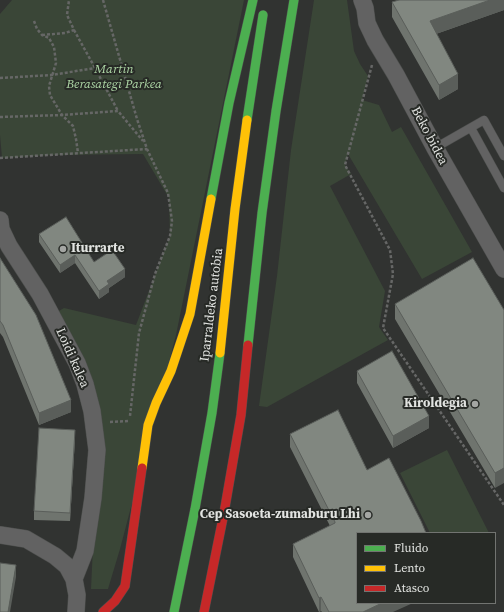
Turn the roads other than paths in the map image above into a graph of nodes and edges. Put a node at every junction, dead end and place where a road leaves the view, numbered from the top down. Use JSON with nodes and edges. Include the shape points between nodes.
{"nodes":[{"id":1,"x":252,"y":0,"type":"edge"},
{"id":2,"x":294,"y":0,"type":"edge"},
{"id":3,"x":362,"y":0,"type":"edge"},
{"id":4,"x":264,"y":8,"type":"dead end"},
{"id":5,"x":471,"y":128,"type":"junction"},
{"id":6,"x":435,"y":148,"type":"junction"},
{"id":7,"x":504,"y":156,"type":"edge"},
{"id":8,"x":504,"y":188,"type":"edge"},
{"id":9,"x":0,"y":220,"type":"edge"},
{"id":10,"x":504,"y":269,"type":"edge"},
{"id":11,"x":0,"y":535,"type":"edge"},
{"id":12,"x":74,"y":579,"type":"junction"},
{"id":13,"x":76,"y":612,"type":"edge"},
{"id":14,"x":103,"y":612,"type":"edge"},
{"id":15,"x":174,"y":612,"type":"edge"},
{"id":16,"x":204,"y":612,"type":"edge"}],
"edges":[{"from":1,"to":14,"type":"highway","via":[[229,103],[190,314],[171,371],[148,425],[125,586],[115,601]]},
{"from":2,"to":16,"type":"highway","via":[[276,111],[241,415]]},
{"from":3,"to":6,"type":"street","name":"Beko bidea","via":[[367,23]]},
{"from":4,"to":15,"type":"highway","name":"Iparraldeko autobia","via":[[236,202],[212,413]]},
{"from":5,"to":6,"type":"lane"},
{"from":5,"to":7,"type":"lane","via":[[484,120]]},
{"from":5,"to":8,"type":"lane"},
{"from":6,"to":10,"type":"street","name":"Beko bidea"},
{"from":9,"to":12,"type":"street","name":"Loidi kalea","via":[[9,246],[40,294],[77,363],[92,411],[97,450],[94,491],[85,551]]},
{"from":11,"to":12,"type":"street","name":"Loidi kalea","via":[[26,539],[42,547],[67,566]]},
{"from":12,"to":13,"type":"street","name":"Loidi kalea","via":[[77,595]]}]}
